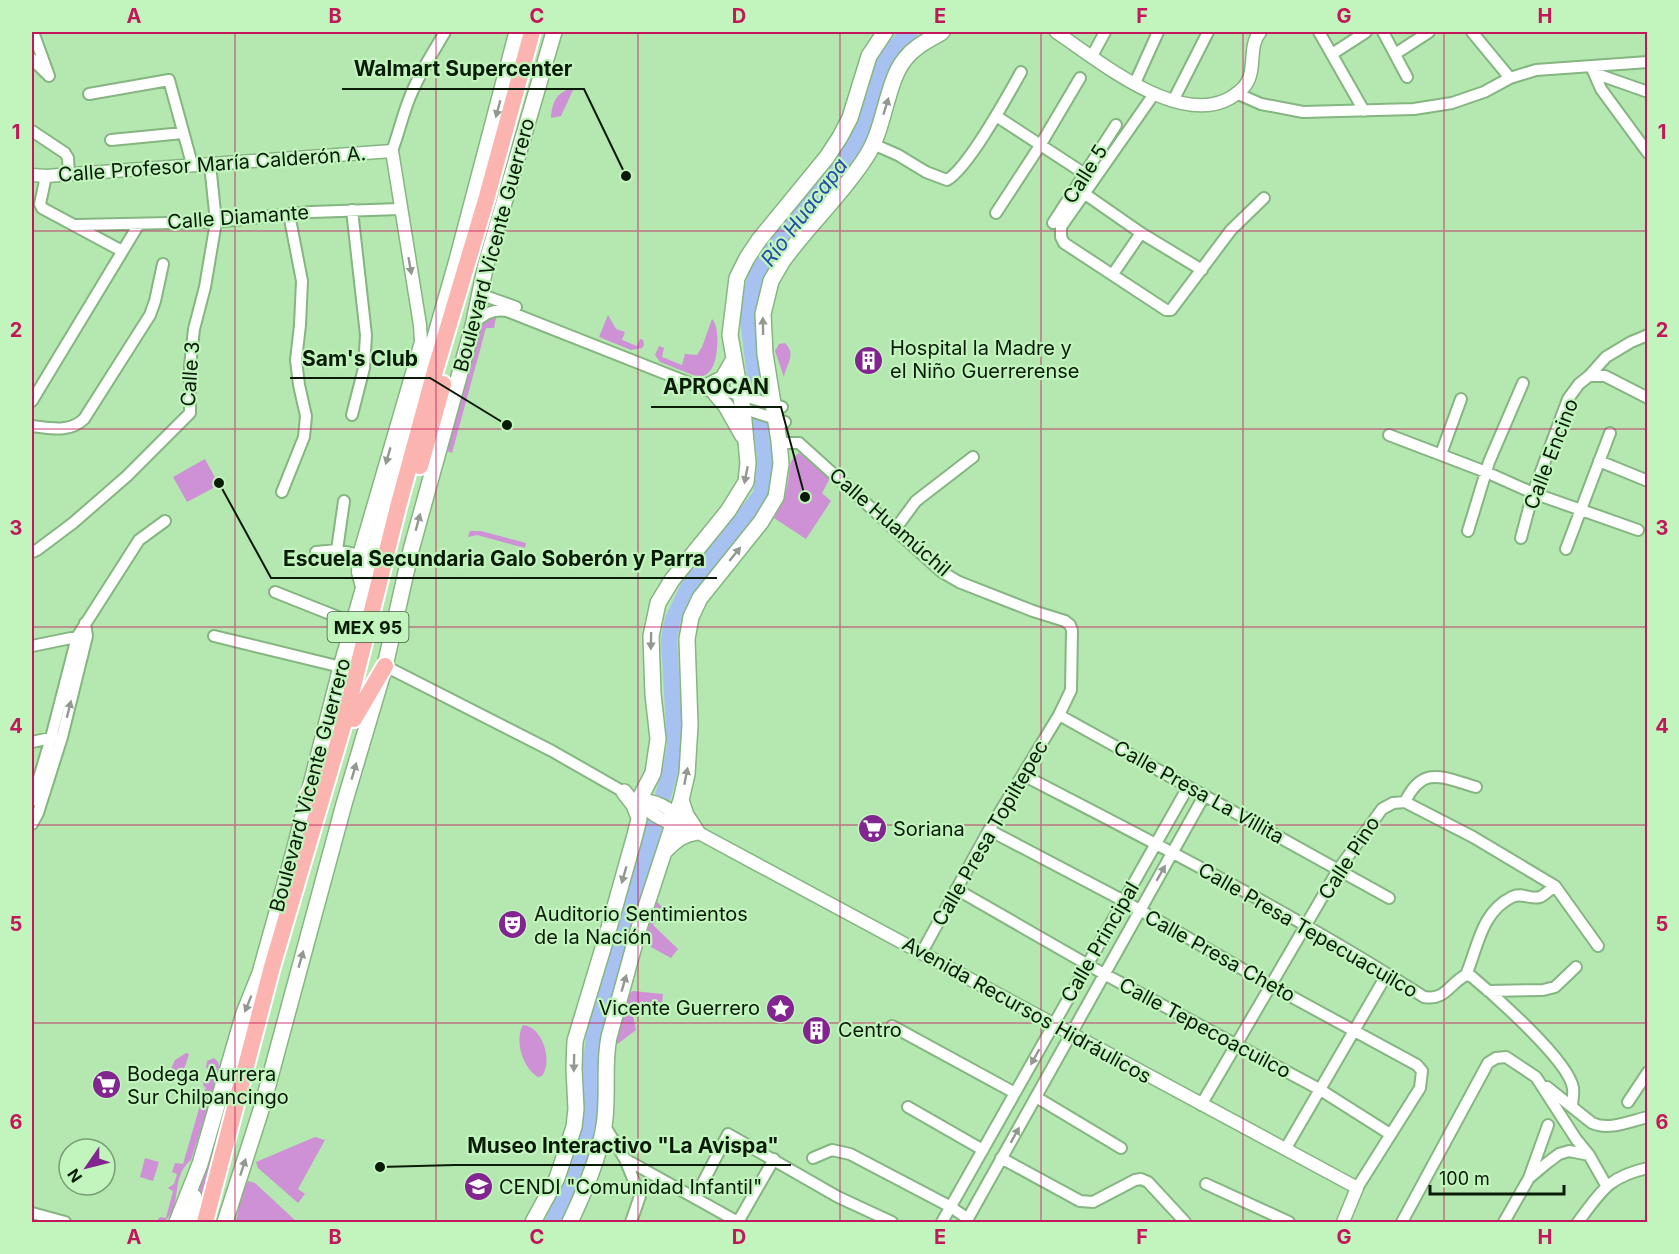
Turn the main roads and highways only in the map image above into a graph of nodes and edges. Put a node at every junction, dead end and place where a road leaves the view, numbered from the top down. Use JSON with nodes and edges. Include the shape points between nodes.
{"nodes":[{"id":1,"x":517,"y":32,"type":"edge"},
{"id":2,"x":532,"y":32,"type":"edge"},
{"id":3,"x":541,"y":32,"type":"edge"},
{"id":4,"x":554,"y":32,"type":"edge"},
{"id":5,"x":885,"y":32,"type":"edge"},
{"id":6,"x":942,"y":32,"type":"edge"},
{"id":7,"x":734,"y":359,"type":"junction"},
{"id":8,"x":454,"y":392,"type":"junction"},
{"id":9,"x":433,"y":424,"type":"junction"},
{"id":10,"x":747,"y":442,"type":"junction"},
{"id":11,"x":385,"y":666,"type":"junction"},
{"id":12,"x":349,"y":723,"type":"junction"},
{"id":13,"x":624,"y":792,"type":"road end"},
{"id":14,"x":308,"y":796,"type":"junction"},
{"id":15,"x":644,"y":807,"type":"junction"},
{"id":16,"x":674,"y":814,"type":"junction"},
{"id":17,"x":664,"y":852,"type":"junction"},
{"id":18,"x":200,"y":1164,"type":"junction"},
{"id":19,"x":177,"y":1222,"type":"edge"},
{"id":20,"x":189,"y":1222,"type":"edge"},
{"id":21,"x":205,"y":1222,"type":"edge"},
{"id":22,"x":214,"y":1222,"type":"edge"},
{"id":23,"x":225,"y":1222,"type":"edge"},
{"id":24,"x":533,"y":1222,"type":"edge"},
{"id":25,"x":570,"y":1222,"type":"edge"}],
"edges":[{"from":1,"to":14,"type":"main road","name":"Boulevard Vicente Guerrero","one_way":true,"via":[[457,260],[362,587]]},
{"from":2,"to":12,"type":"highway","name":"Boulevard Vicente Guerrero","number":"MEX 95","via":[[398,507]]},
{"from":3,"to":9,"type":"highway","name":"Boulevard Vicente Guerrero","number":"MEX 95"},
{"from":4,"to":8,"type":"main road","name":"Boulevard Vicente Guerrero","via":[[486,264]]},
{"from":5,"to":7,"type":"main road","via":[[869,56],[850,118],[840,137],[759,240],[740,271],[730,335]]},
{"from":16,"to":6,"type":"main road","one_way":true,"via":[[690,750],[687,639],[691,616],[700,598],[761,522],[776,496],[781,464],[779,414],[765,354],[763,314],[771,281],[792,247],[854,174],[873,144],[904,60]]},
{"from":7,"to":10,"type":"main road"},
{"from":7,"to":10,"type":"main road","via":[[712,390]]},
{"from":8,"to":9,"type":"highway"},
{"from":11,"to":8,"type":"main road","name":"Boulevard Vicente Guerrero","one_way":true,"via":[[411,550]]},
{"from":9,"to":12,"type":"highway","name":"Boulevard Vicente Guerrero","number":"MEX 95"},
{"from":10,"to":15,"type":"main road","one_way":true,"via":[[746,482],[672,580],[653,619],[658,739]]},
{"from":11,"to":12,"type":"highway"},
{"from":23,"to":11,"type":"main road","name":"Boulevard Vicente Guerrero","one_way":true,"via":[[262,1107]]},
{"from":12,"to":14,"type":"highway"},
{"from":12,"to":21,"type":"highway","name":"Boulevard Vicente Guerrero","number":"MEX 95","via":[[272,967]]},
{"from":12,"to":22,"type":"highway","name":"Boulevard Vicente Guerrero","number":"MEX 95"},
{"from":13,"to":15,"type":"main road","via":[[634,805]]},
{"from":14,"to":18,"type":"main road","name":"Boulevard Vicente Guerrero","one_way":true,"via":[[260,973],[237,1036]]},
{"from":15,"to":24,"type":"main road","one_way":true,"via":[[575,1041],[574,1127],[556,1179]]},
{"from":16,"to":17,"type":"main road"},
{"from":16,"to":17,"type":"main road","via":[[686,815],[697,832],[678,838]]},
{"from":25,"to":17,"type":"main road","one_way":true,"via":[[589,1179],[604,1125],[605,1053]]},
{"from":18,"to":19,"type":"main road","name":"Boulevard Vicente Guerrero"},
{"from":18,"to":20,"type":"main road"}]}
